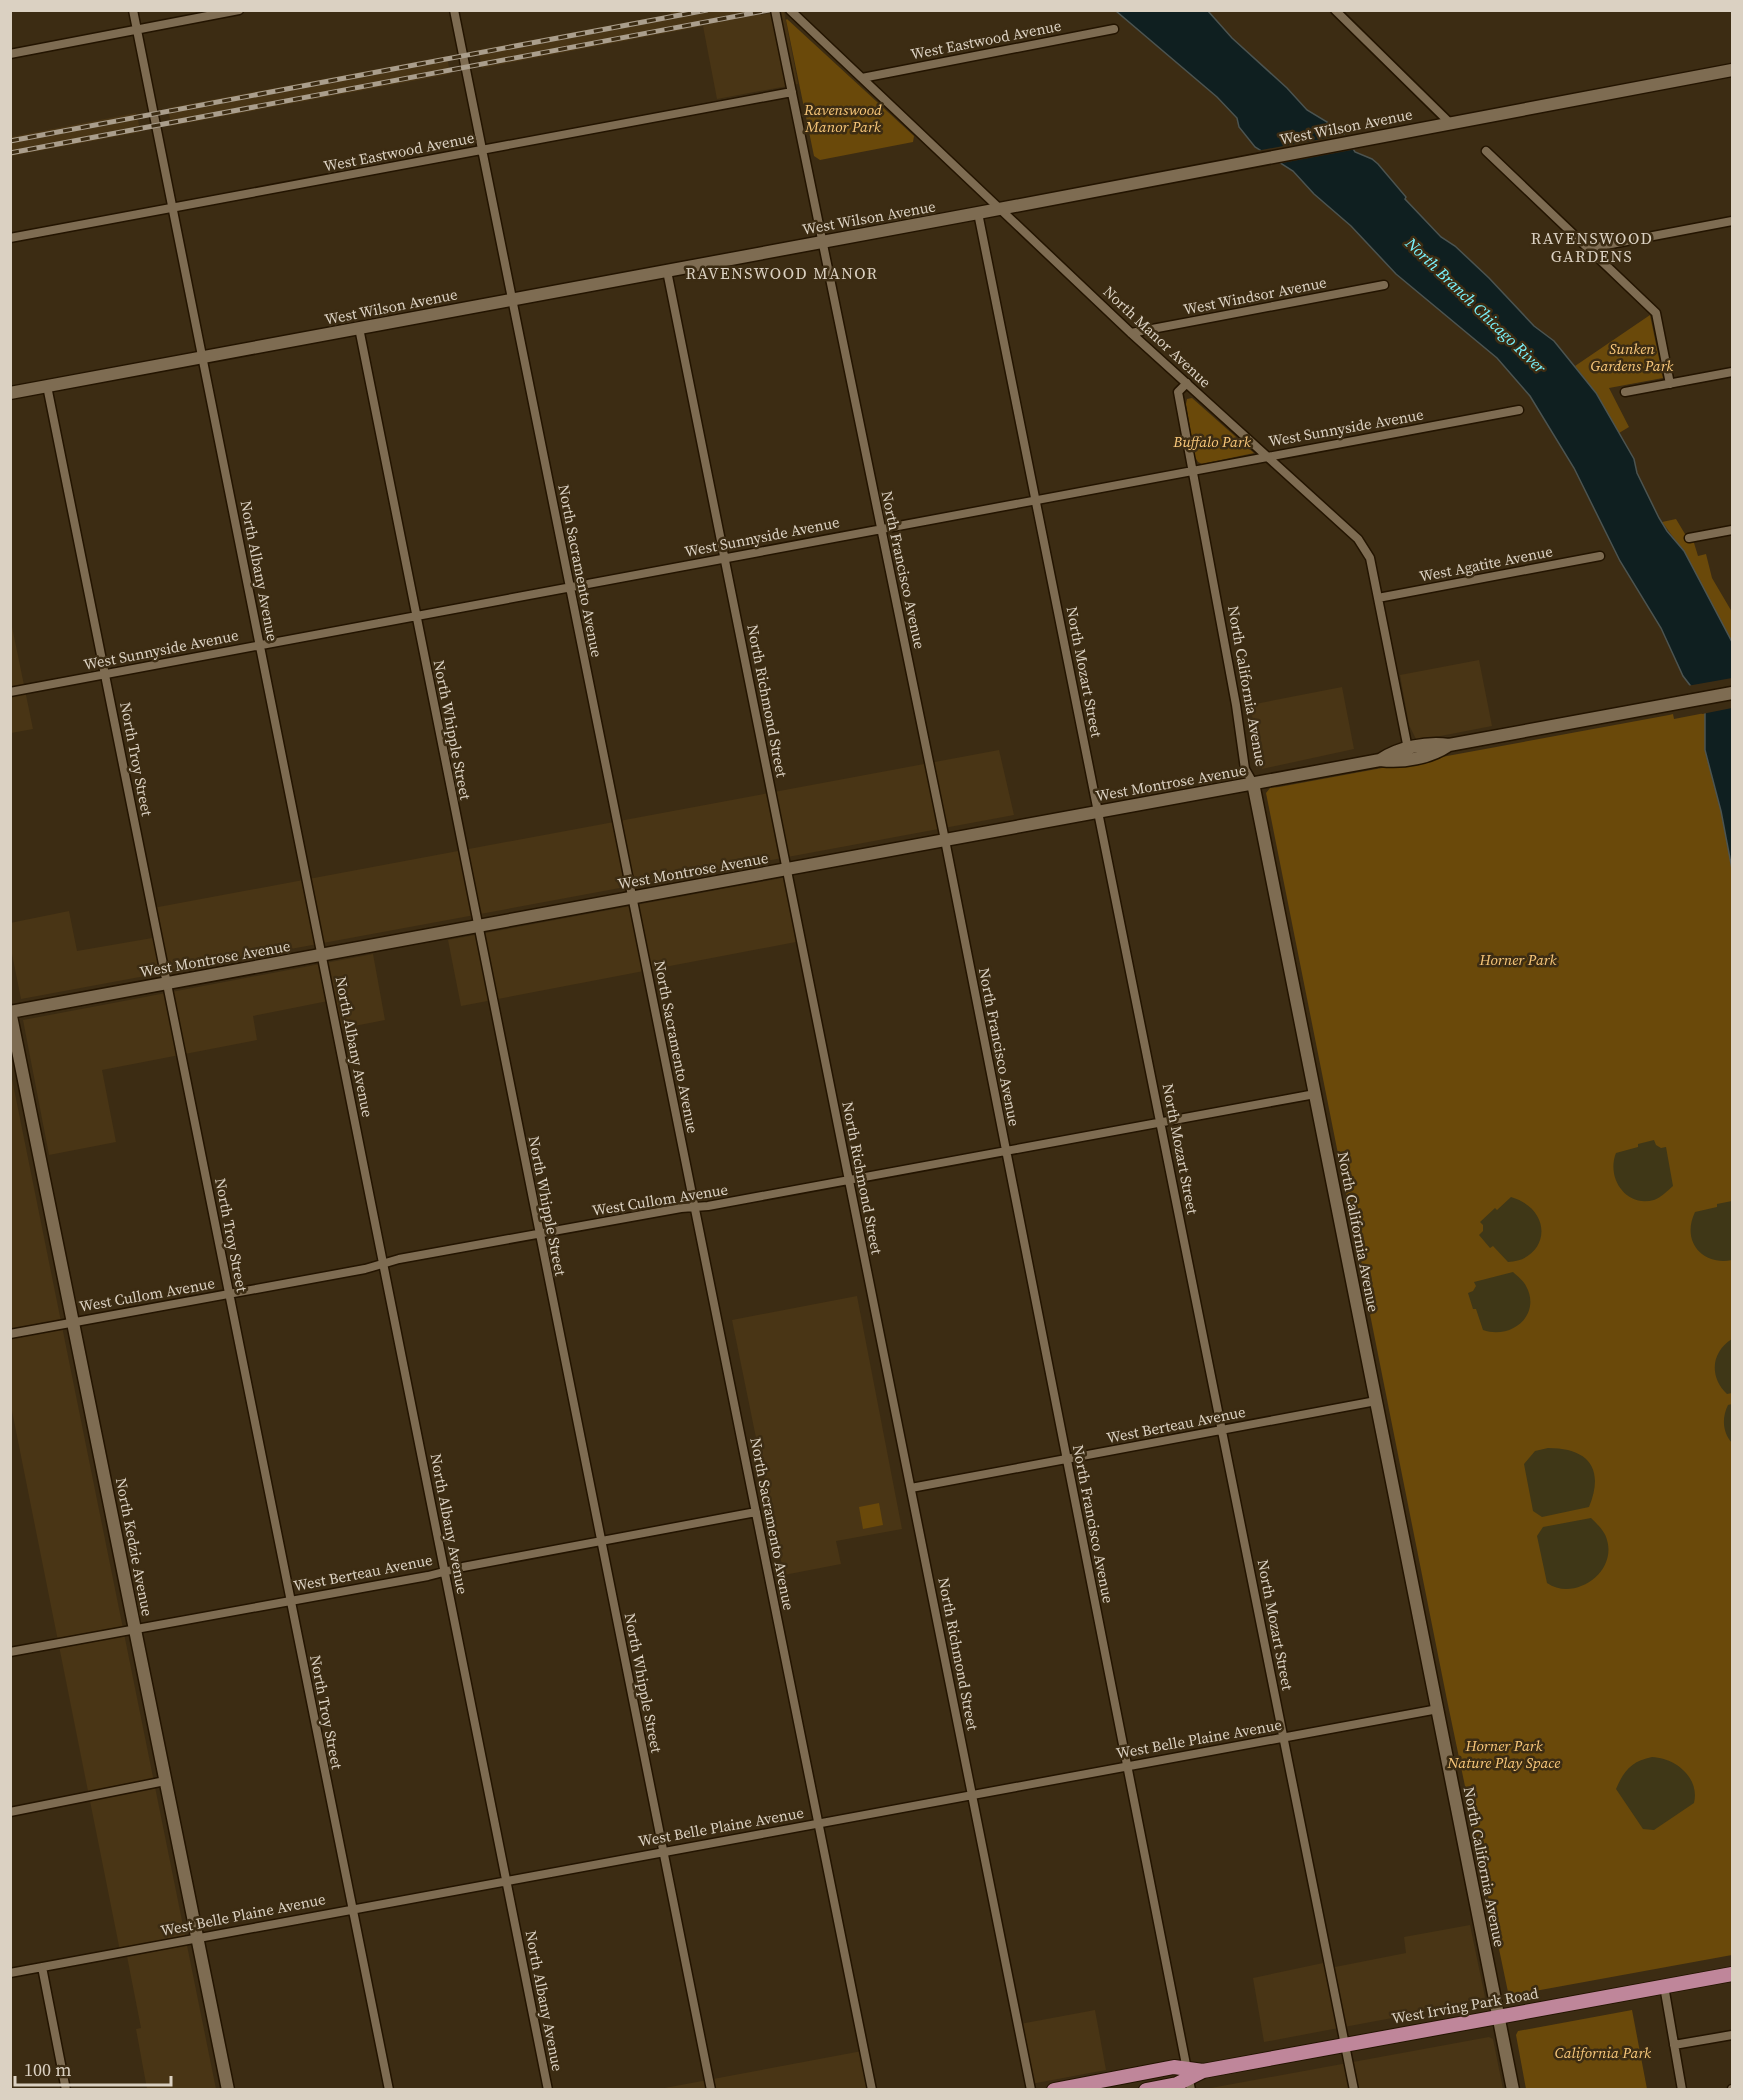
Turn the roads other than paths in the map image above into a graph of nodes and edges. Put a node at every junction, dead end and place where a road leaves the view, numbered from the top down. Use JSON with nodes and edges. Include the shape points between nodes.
{"nodes":[{"id":1,"x":134,"y":10,"type":"edge"},
{"id":2,"x":239,"y":10,"type":"edge"},
{"id":3,"x":454,"y":10,"type":"edge"},
{"id":4,"x":775,"y":10,"type":"edge"},
{"id":5,"x":790,"y":10,"type":"edge"},
{"id":6,"x":1335,"y":10,"type":"edge"},
{"id":7,"x":1114,"y":29,"type":"dead end"},
{"id":8,"x":137,"y":30,"type":"junction"},
{"id":9,"x":10,"y":54,"type":"edge"},
{"id":10,"x":1732,"y":69,"type":"edge"},
{"id":11,"x":862,"y":78,"type":"junction"},
{"id":12,"x":792,"y":92,"type":"junction"},
{"id":13,"x":1450,"y":123,"type":"junction"},
{"id":14,"x":482,"y":150,"type":"junction"},
{"id":15,"x":1486,"y":151,"type":"dead end"},
{"id":16,"x":173,"y":207,"type":"junction"},
{"id":17,"x":1001,"y":209,"type":"junction"},
{"id":18,"x":978,"y":213,"type":"junction"},
{"id":19,"x":1732,"y":221,"type":"edge"},
{"id":20,"x":10,"y":238,"type":"edge"},
{"id":21,"x":822,"y":242,"type":"junction"},
{"id":22,"x":1590,"y":248,"type":"junction"},
{"id":23,"x":667,"y":271,"type":"junction"},
{"id":24,"x":1384,"y":285,"type":"dead end"},
{"id":25,"x":512,"y":300,"type":"junction"},
{"id":26,"x":359,"y":328,"type":"junction"},
{"id":27,"x":1131,"y":333,"type":"junction"},
{"id":28,"x":203,"y":357,"type":"junction"},
{"id":29,"x":1732,"y":372,"type":"edge"},
{"id":30,"x":1187,"y":383,"type":"junction"},
{"id":31,"x":1670,"y":384,"type":"junction"},
{"id":32,"x":47,"y":386,"type":"junction"},
{"id":33,"x":1625,"y":392,"type":"dead end"},
{"id":34,"x":10,"y":393,"type":"edge"},
{"id":35,"x":1519,"y":410,"type":"dead end"},
{"id":36,"x":1268,"y":456,"type":"junction"},
{"id":37,"x":1192,"y":470,"type":"junction"},
{"id":38,"x":1035,"y":499,"type":"junction"},
{"id":39,"x":881,"y":528,"type":"junction"},
{"id":40,"x":1732,"y":530,"type":"edge"},
{"id":41,"x":1689,"y":538,"type":"dead end"},
{"id":42,"x":1600,"y":556,"type":"dead end"},
{"id":43,"x":724,"y":557,"type":"junction"},
{"id":44,"x":569,"y":586,"type":"junction"},
{"id":45,"x":1378,"y":598,"type":"junction"},
{"id":46,"x":416,"y":615,"type":"junction"},
{"id":47,"x":260,"y":645,"type":"junction"},
{"id":48,"x":105,"y":674,"type":"junction"},
{"id":49,"x":10,"y":692,"type":"edge"},
{"id":50,"x":1732,"y":693,"type":"edge"},
{"id":51,"x":1449,"y":745,"type":"junction"},
{"id":52,"x":1405,"y":746,"type":"junction"},
{"id":53,"x":1380,"y":760,"type":"junction"},
{"id":54,"x":1253,"y":783,"type":"junction"},
{"id":55,"x":1099,"y":812,"type":"junction"},
{"id":56,"x":945,"y":840,"type":"junction"},
{"id":57,"x":787,"y":869,"type":"junction"},
{"id":58,"x":632,"y":897,"type":"junction"},
{"id":59,"x":477,"y":926,"type":"junction"},
{"id":60,"x":322,"y":954,"type":"junction"},
{"id":61,"x":167,"y":983,"type":"junction"},
{"id":62,"x":11,"y":1011,"type":"edge"},
{"id":63,"x":1315,"y":1094,"type":"junction"},
{"id":64,"x":1161,"y":1122,"type":"junction"},
{"id":65,"x":1006,"y":1151,"type":"junction"},
{"id":66,"x":849,"y":1180,"type":"junction"},
{"id":67,"x":694,"y":1207,"type":"junction"},
{"id":68,"x":539,"y":1234,"type":"junction"},
{"id":69,"x":383,"y":1264,"type":"junction"},
{"id":70,"x":228,"y":1294,"type":"junction"},
{"id":71,"x":73,"y":1322,"type":"junction"},
{"id":72,"x":10,"y":1334,"type":"edge"},
{"id":73,"x":1376,"y":1401,"type":"junction"},
{"id":74,"x":1222,"y":1430,"type":"junction"},
{"id":75,"x":1067,"y":1459,"type":"junction"},
{"id":76,"x":911,"y":1488,"type":"junction"},
{"id":77,"x":756,"y":1512,"type":"junction"},
{"id":78,"x":601,"y":1541,"type":"junction"},
{"id":79,"x":445,"y":1572,"type":"junction"},
{"id":80,"x":290,"y":1601,"type":"junction"},
{"id":81,"x":135,"y":1628,"type":"junction"},
{"id":82,"x":10,"y":1652,"type":"edge"},
{"id":83,"x":1438,"y":1709,"type":"junction"},
{"id":84,"x":1284,"y":1738,"type":"junction"},
{"id":85,"x":1127,"y":1767,"type":"junction"},
{"id":86,"x":165,"y":1781,"type":"junction"},
{"id":87,"x":972,"y":1795,"type":"junction"},
{"id":88,"x":10,"y":1812,"type":"edge"},
{"id":89,"x":818,"y":1823,"type":"junction"},
{"id":90,"x":663,"y":1852,"type":"junction"},
{"id":91,"x":506,"y":1881,"type":"junction"},
{"id":92,"x":352,"y":1909,"type":"junction"},
{"id":93,"x":197,"y":1937,"type":"junction"},
{"id":94,"x":42,"y":1967,"type":"junction"},
{"id":95,"x":10,"y":1973,"type":"edge"},
{"id":96,"x":1732,"y":1974,"type":"edge"},
{"id":97,"x":1664,"y":1986,"type":"junction"},
{"id":98,"x":1499,"y":2017,"type":"junction"},
{"id":99,"x":1732,"y":2035,"type":"edge"},
{"id":100,"x":1345,"y":2044,"type":"junction"},
{"id":101,"x":1674,"y":2045,"type":"junction"},
{"id":102,"x":1189,"y":2079,"type":"edge"},
{"id":103,"x":66,"y":2090,"type":"edge"},
{"id":104,"x":228,"y":2090,"type":"edge"},
{"id":105,"x":389,"y":2090,"type":"edge"},
{"id":106,"x":548,"y":2090,"type":"edge"},
{"id":107,"x":711,"y":2090,"type":"edge"},
{"id":108,"x":872,"y":2090,"type":"edge"},
{"id":109,"x":1031,"y":2090,"type":"edge"},
{"id":110,"x":1054,"y":2090,"type":"edge"},
{"id":111,"x":1146,"y":2090,"type":"edge"},
{"id":112,"x":1354,"y":2090,"type":"edge"},
{"id":113,"x":1513,"y":2090,"type":"edge"},
{"id":114,"x":1682,"y":2090,"type":"edge"}],
"edges":[{"from":1,"to":8,"type":"street","name":"North Albany Avenue"},
{"from":2,"to":8,"type":"street"},
{"from":3,"to":14,"type":"street","name":"North Sacramento Avenue"},
{"from":4,"to":12,"type":"street","name":"North Francisco Avenue"},
{"from":5,"to":11,"type":"street","name":"North Manor Avenue"},
{"from":6,"to":13,"type":"street"},
{"from":7,"to":11,"type":"street","name":"West Eastwood Avenue"},
{"from":8,"to":9,"type":"street"},
{"from":8,"to":16,"type":"street","name":"North Albany Avenue"},
{"from":10,"to":13,"type":"street","name":"West Wilson Avenue"},
{"from":11,"to":17,"type":"street","name":"North Manor Avenue"},
{"from":12,"to":14,"type":"street","name":"West Eastwood Avenue"},
{"from":12,"to":21,"type":"street","name":"North Francisco Avenue"},
{"from":13,"to":17,"type":"street","name":"West Wilson Avenue"},
{"from":14,"to":16,"type":"street","name":"West Eastwood Avenue"},
{"from":14,"to":25,"type":"street","name":"North Sacramento Avenue"},
{"from":15,"to":22,"type":"street"},
{"from":16,"to":20,"type":"street","name":"West Eastwood Avenue"},
{"from":16,"to":28,"type":"street","name":"North Albany Avenue"},
{"from":17,"to":18,"type":"street","name":"West Wilson Avenue"},
{"from":17,"to":27,"type":"street","name":"North Manor Avenue"},
{"from":18,"to":21,"type":"street","name":"West Wilson Avenue"},
{"from":18,"to":38,"type":"street","name":"North Mozart Street"},
{"from":19,"to":22,"type":"street"},
{"from":21,"to":23,"type":"street","name":"West Wilson Avenue"},
{"from":21,"to":39,"type":"street","name":"North Francisco Avenue"},
{"from":22,"to":31,"type":"street","via":[[1656,313]]},
{"from":23,"to":25,"type":"street","name":"West Wilson Avenue"},
{"from":23,"to":43,"type":"street","name":"North Richmond Street"},
{"from":24,"to":27,"type":"street","name":"West Windsor Avenue"},
{"from":25,"to":26,"type":"street","name":"West Wilson Avenue"},
{"from":25,"to":44,"type":"street","name":"North Sacramento Avenue"},
{"from":26,"to":28,"type":"street","name":"West Wilson Avenue"},
{"from":26,"to":46,"type":"street","name":"North Whipple Street"},
{"from":27,"to":30,"type":"street","name":"North Manor Avenue"},
{"from":28,"to":32,"type":"street","name":"West Wilson Avenue"},
{"from":28,"to":47,"type":"street","name":"North Albany Avenue"},
{"from":29,"to":31,"type":"street"},
{"from":30,"to":36,"type":"street","name":"North Manor Avenue"},
{"from":30,"to":37,"type":"street","name":"North California Avenue","via":[[1178,392]]},
{"from":31,"to":33,"type":"street"},
{"from":32,"to":34,"type":"street","name":"West Wilson Avenue"},
{"from":32,"to":48,"type":"street","name":"North Troy Street"},
{"from":35,"to":36,"type":"street","name":"West Sunnyside Avenue"},
{"from":36,"to":37,"type":"street","name":"West Sunnyside Avenue"},
{"from":36,"to":45,"type":"street","name":"North Manor Avenue","via":[[1358,538],[1370,558]]},
{"from":37,"to":38,"type":"street","name":"West Sunnyside Avenue"},
{"from":37,"to":54,"type":"street","name":"North California Avenue","via":[[1245,769]]},
{"from":38,"to":39,"type":"street","name":"West Sunnyside Avenue"},
{"from":38,"to":55,"type":"street","name":"North Mozart Street"},
{"from":39,"to":43,"type":"street","name":"West Sunnyside Avenue"},
{"from":39,"to":56,"type":"street","name":"North Francisco Avenue"},
{"from":40,"to":41,"type":"street"},
{"from":42,"to":45,"type":"street","name":"West Agatite Avenue"},
{"from":43,"to":44,"type":"street","name":"West Sunnyside Avenue"},
{"from":43,"to":57,"type":"street","name":"North Richmond Street"},
{"from":44,"to":46,"type":"street","name":"West Sunnyside Avenue"},
{"from":44,"to":58,"type":"street","name":"North Sacramento Avenue"},
{"from":45,"to":52,"type":"street","name":"North Manor Avenue"},
{"from":46,"to":47,"type":"street","name":"West Sunnyside Avenue"},
{"from":46,"to":59,"type":"street","name":"North Whipple Street"},
{"from":47,"to":48,"type":"street","name":"West Sunnyside Avenue"},
{"from":47,"to":60,"type":"street","name":"North Albany Avenue"},
{"from":48,"to":49,"type":"street","name":"West Sunnyside Avenue"},
{"from":48,"to":61,"type":"street","name":"North Troy Street"},
{"from":50,"to":51,"type":"street","name":"West Montrose Avenue"},
{"from":51,"to":52,"type":"street","name":"West Montrose Avenue"},
{"from":51,"to":53,"type":"street","name":"West Montrose Avenue","via":[[1436,754],[1393,762]]},
{"from":52,"to":53,"type":"street","name":"West Montrose Avenue"},
{"from":53,"to":54,"type":"street","name":"West Montrose Avenue"},
{"from":54,"to":55,"type":"street","name":"West Montrose Avenue"},
{"from":54,"to":63,"type":"street","name":"North California Avenue"},
{"from":55,"to":56,"type":"street","name":"West Montrose Avenue"},
{"from":55,"to":64,"type":"street","name":"North Mozart Street"},
{"from":56,"to":57,"type":"street","name":"West Montrose Avenue"},
{"from":56,"to":65,"type":"street","name":"North Francisco Avenue"},
{"from":57,"to":58,"type":"street","name":"West Montrose Avenue"},
{"from":57,"to":66,"type":"street","name":"North Richmond Street"},
{"from":58,"to":59,"type":"street","name":"West Montrose Avenue"},
{"from":58,"to":67,"type":"street","name":"North Sacramento Avenue"},
{"from":59,"to":60,"type":"street","name":"West Montrose Avenue"},
{"from":59,"to":68,"type":"street","name":"North Whipple Street"},
{"from":60,"to":61,"type":"street","name":"West Montrose Avenue"},
{"from":60,"to":69,"type":"street","name":"North Albany Avenue"},
{"from":61,"to":62,"type":"street","name":"West Montrose Avenue"},
{"from":61,"to":70,"type":"street","name":"North Troy Street"},
{"from":62,"to":71,"type":"street","name":"North Kedzie Avenue"},
{"from":63,"to":64,"type":"street","name":"West Cullom Avenue"},
{"from":63,"to":73,"type":"street","name":"North California Avenue"},
{"from":64,"to":65,"type":"street","name":"West Cullom Avenue"},
{"from":64,"to":74,"type":"street","name":"North Mozart Street"},
{"from":65,"to":66,"type":"street","name":"West Cullom Avenue"},
{"from":65,"to":75,"type":"street","name":"North Francisco Avenue"},
{"from":66,"to":67,"type":"street","name":"West Cullom Avenue"},
{"from":66,"to":76,"type":"street","name":"North Richmond Street"},
{"from":67,"to":68,"type":"street","name":"West Cullom Avenue"},
{"from":67,"to":77,"type":"street","name":"North Sacramento Avenue"},
{"from":68,"to":69,"type":"street","name":"West Cullom Avenue"},
{"from":68,"to":78,"type":"street","name":"North Whipple Street"},
{"from":69,"to":70,"type":"street","name":"West Cullom Avenue"},
{"from":69,"to":79,"type":"street","name":"North Albany Avenue"},
{"from":70,"to":71,"type":"street","name":"West Cullom Avenue"},
{"from":70,"to":80,"type":"street","name":"North Troy Street"},
{"from":71,"to":72,"type":"street","name":"West Cullom Avenue"},
{"from":71,"to":81,"type":"street","name":"North Kedzie Avenue"},
{"from":73,"to":74,"type":"street","name":"West Berteau Avenue"},
{"from":73,"to":83,"type":"street","name":"North California Avenue"},
{"from":74,"to":75,"type":"street","name":"West Berteau Avenue"},
{"from":74,"to":84,"type":"street","name":"North Mozart Street"},
{"from":75,"to":76,"type":"street","name":"West Berteau Avenue"},
{"from":75,"to":85,"type":"street","name":"North Francisco Avenue"},
{"from":76,"to":87,"type":"street","name":"North Richmond Street"},
{"from":77,"to":78,"type":"street","name":"West Berteau Avenue"},
{"from":77,"to":89,"type":"street","name":"North Sacramento Avenue"},
{"from":78,"to":79,"type":"street","name":"West Berteau Avenue"},
{"from":78,"to":90,"type":"street","name":"North Whipple Street"},
{"from":79,"to":80,"type":"street","name":"West Berteau Avenue"},
{"from":79,"to":91,"type":"street","name":"North Albany Avenue"},
{"from":80,"to":81,"type":"street","name":"West Berteau Avenue"},
{"from":80,"to":92,"type":"street","name":"North Troy Street"},
{"from":81,"to":82,"type":"street","name":"West Berteau Avenue"},
{"from":81,"to":86,"type":"street","name":"North Kedzie Avenue"},
{"from":83,"to":84,"type":"street","name":"West Belle Plaine Avenue"},
{"from":83,"to":98,"type":"street","name":"North California Avenue"},
{"from":84,"to":85,"type":"street","name":"West Belle Plaine Avenue"},
{"from":84,"to":100,"type":"street","name":"North Mozart Street"},
{"from":85,"to":87,"type":"street","name":"West Belle Plaine Avenue"},
{"from":85,"to":102,"type":"street","name":"North Francisco Avenue"},
{"from":86,"to":88,"type":"street"},
{"from":86,"to":93,"type":"street","name":"North Kedzie Avenue"},
{"from":87,"to":89,"type":"street","name":"West Belle Plaine Avenue"},
{"from":87,"to":109,"type":"street","name":"North Richmond Street"},
{"from":89,"to":90,"type":"street","name":"West Belle Plaine Avenue"},
{"from":89,"to":108,"type":"street","name":"North Sacramento Avenue"},
{"from":90,"to":91,"type":"street","name":"West Belle Plaine Avenue"},
{"from":90,"to":107,"type":"street","name":"North Whipple Street"},
{"from":91,"to":92,"type":"street","name":"West Belle Plaine Avenue"},
{"from":91,"to":106,"type":"street","name":"North Albany Avenue"},
{"from":92,"to":93,"type":"street","name":"West Belle Plaine Avenue"},
{"from":92,"to":105,"type":"street","name":"North Troy Street"},
{"from":93,"to":94,"type":"street","name":"West Belle Plaine Avenue"},
{"from":93,"to":104,"type":"street","name":"North Kedzie Avenue"},
{"from":94,"to":95,"type":"street","name":"West Belle Plaine Avenue"},
{"from":94,"to":103,"type":"street"},
{"from":96,"to":97,"type":"main road","name":"West Irving Park Road"},
{"from":97,"to":98,"type":"main road","name":"West Irving Park Road"},
{"from":97,"to":101,"type":"street"},
{"from":98,"to":100,"type":"main road","name":"West Irving Park Road"},
{"from":98,"to":113,"type":"street","name":"North California Avenue"},
{"from":99,"to":101,"type":"street"},
{"from":100,"to":102,"type":"main road","name":"West Irving Park Road","via":[[1203,2071]]},
{"from":100,"to":112,"type":"street","name":"North Mozart Street"},
{"from":101,"to":114,"type":"street"},
{"from":102,"to":110,"type":"main road","name":"West Irving Park Road","via":[[1174,2067]]},
{"from":102,"to":111,"type":"main road","name":"West Irving Park Road"}]}
